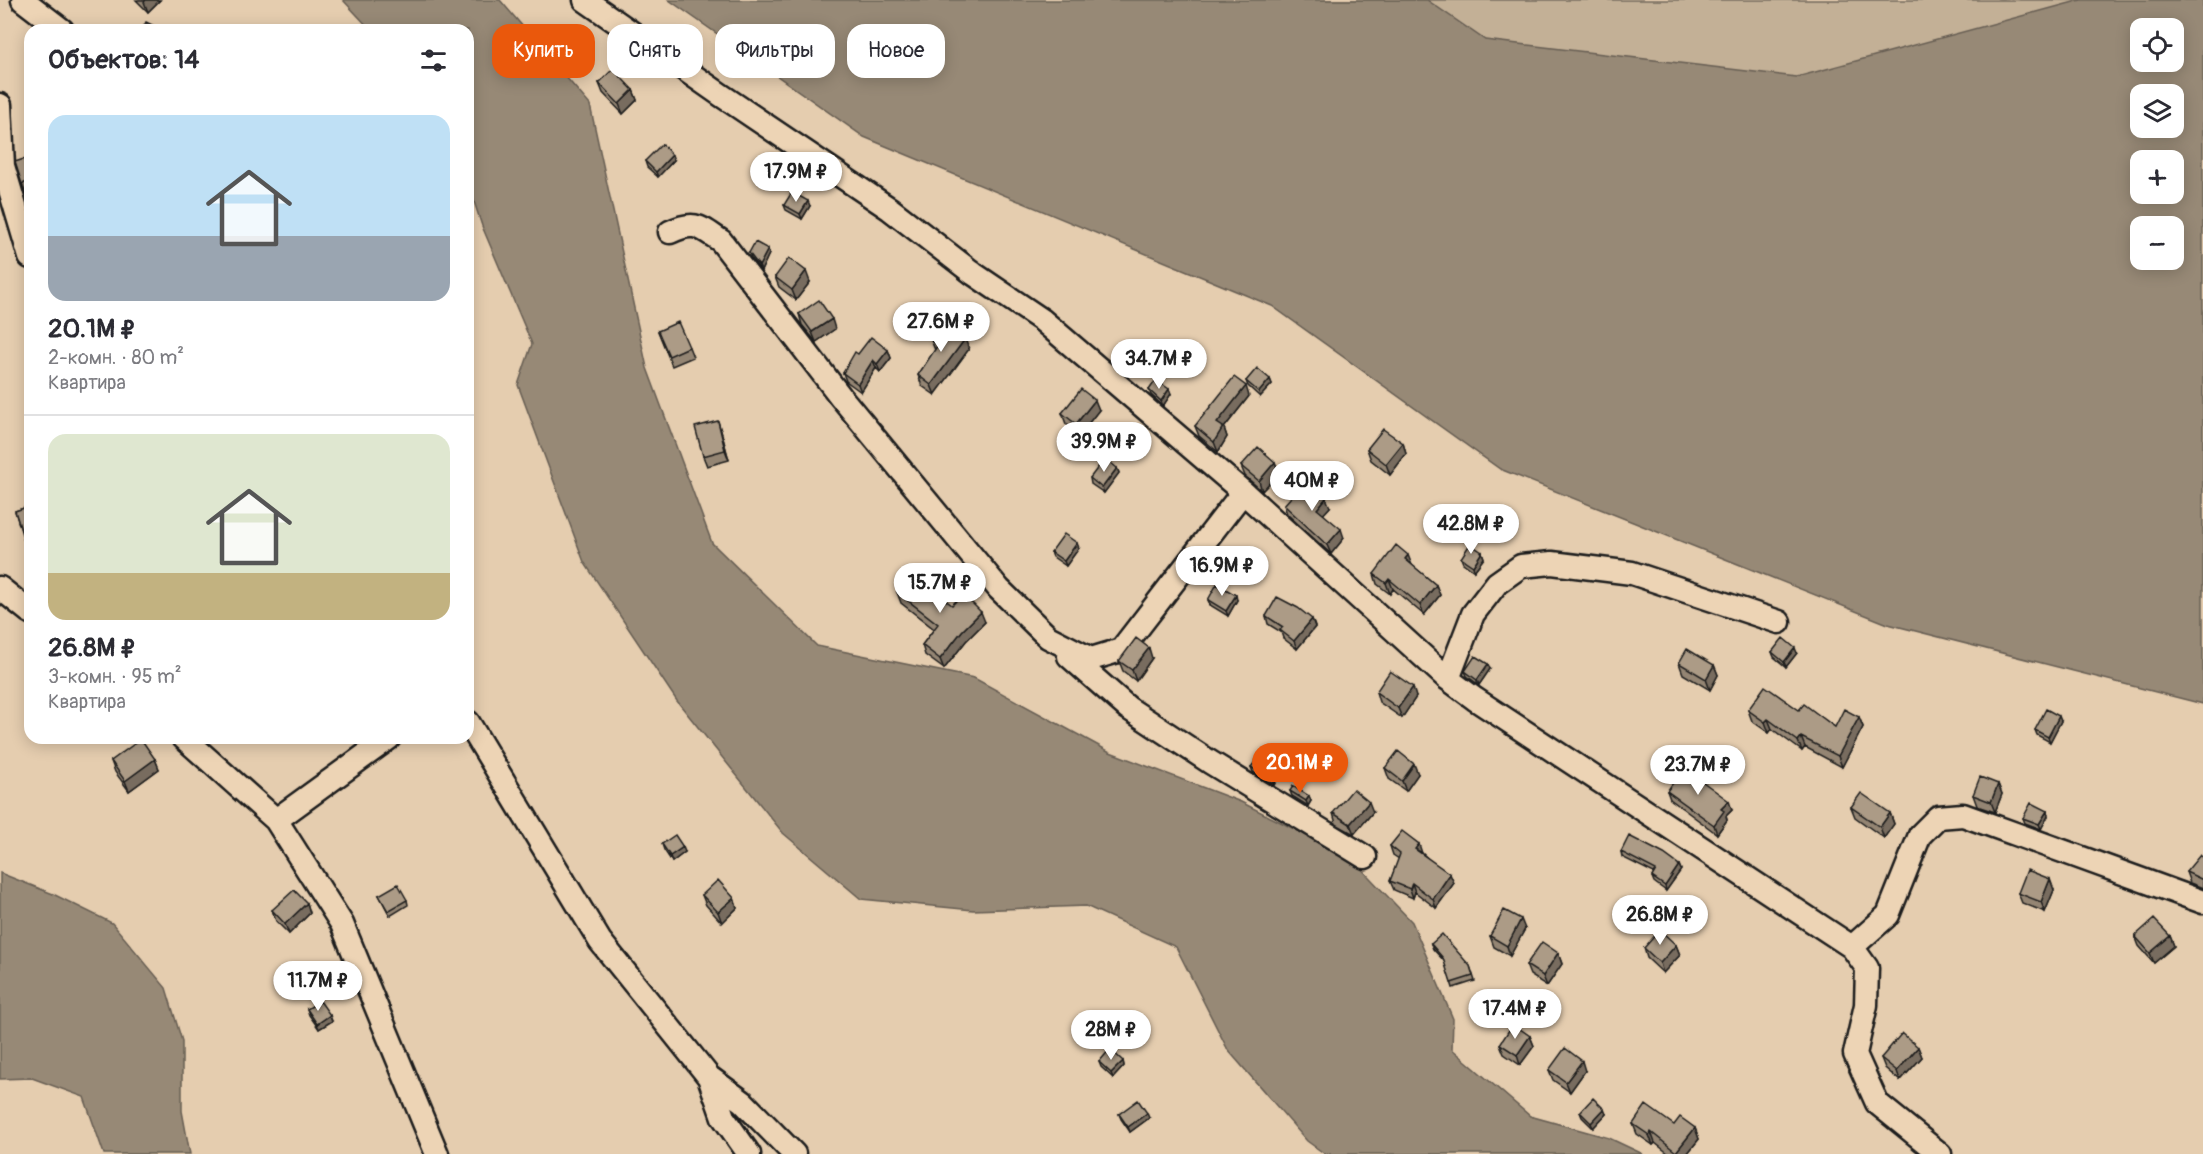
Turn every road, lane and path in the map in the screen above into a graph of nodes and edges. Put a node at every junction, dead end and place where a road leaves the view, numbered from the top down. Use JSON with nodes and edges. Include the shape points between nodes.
{"nodes":[{"id":1,"x":23,"y":0,"type":"edge"},
{"id":2,"x":585,"y":0,"type":"edge"},
{"id":3,"x":54,"y":24,"type":"edge"},
{"id":4,"x":0,"y":105,"type":"edge"},
{"id":5,"x":670,"y":232,"type":"dead end"},
{"id":6,"x":24,"y":237,"type":"edge"},
{"id":7,"x":1243,"y":492,"type":"junction"},
{"id":8,"x":0,"y":588,"type":"edge"},
{"id":9,"x":24,"y":607,"type":"edge"},
{"id":10,"x":1779,"y":622,"type":"dead end"},
{"id":11,"x":1048,"y":637,"type":"junction"},
{"id":12,"x":1448,"y":679,"type":"junction"},
{"id":13,"x":474,"y":732,"type":"edge"},
{"id":14,"x":191,"y":744,"type":"edge"},
{"id":15,"x":380,"y":744,"type":"edge"},
{"id":16,"x":276,"y":820,"type":"junction"},
{"id":17,"x":1365,"y":857,"type":"dead end"},
{"id":18,"x":2203,"y":902,"type":"edge"},
{"id":19,"x":1852,"y":947,"type":"junction"},
{"id":20,"x":709,"y":1077,"type":"junction"},
{"id":21,"x":437,"y":1154,"type":"edge"},
{"id":22,"x":749,"y":1154,"type":"edge"},
{"id":23,"x":794,"y":1154,"type":"edge"},
{"id":24,"x":1940,"y":1154,"type":"edge"}],
"edges":[{"from":1,"to":3,"type":"street"},
{"from":2,"to":7,"type":"street","via":[[890,209],[1042,320]]},
{"from":4,"to":6,"type":"street","via":[[3,166]]},
{"from":5,"to":11,"type":"street","via":[[686,225],[700,227],[721,242],[841,397],[999,589]]},
{"from":7,"to":11,"type":"street","via":[[1121,650],[1091,659]]},
{"from":7,"to":12,"type":"street"},
{"from":8,"to":9,"type":"street"},
{"from":10,"to":12,"type":"street","via":[[1632,573],[1552,562],[1521,566],[1497,583],[1473,614]]},
{"from":11,"to":17,"type":"street","via":[[1128,708]]},
{"from":12,"to":19,"type":"street"},
{"from":13,"to":20,"type":"street","via":[[600,941]]},
{"from":14,"to":16,"type":"street"},
{"from":15,"to":16,"type":"street"},
{"from":16,"to":21,"type":"street","via":[[342,924]]},
{"from":18,"to":19,"type":"street","via":[[1963,815],[1938,817],[1920,835],[1888,915]]},
{"from":19,"to":24,"type":"street","via":[[1867,968],[1866,1005],[1855,1054],[1877,1103]]},
{"from":20,"to":22,"type":"street","via":[[723,1117]]},
{"from":20,"to":23,"type":"street","via":[[743,1102]]}]}
